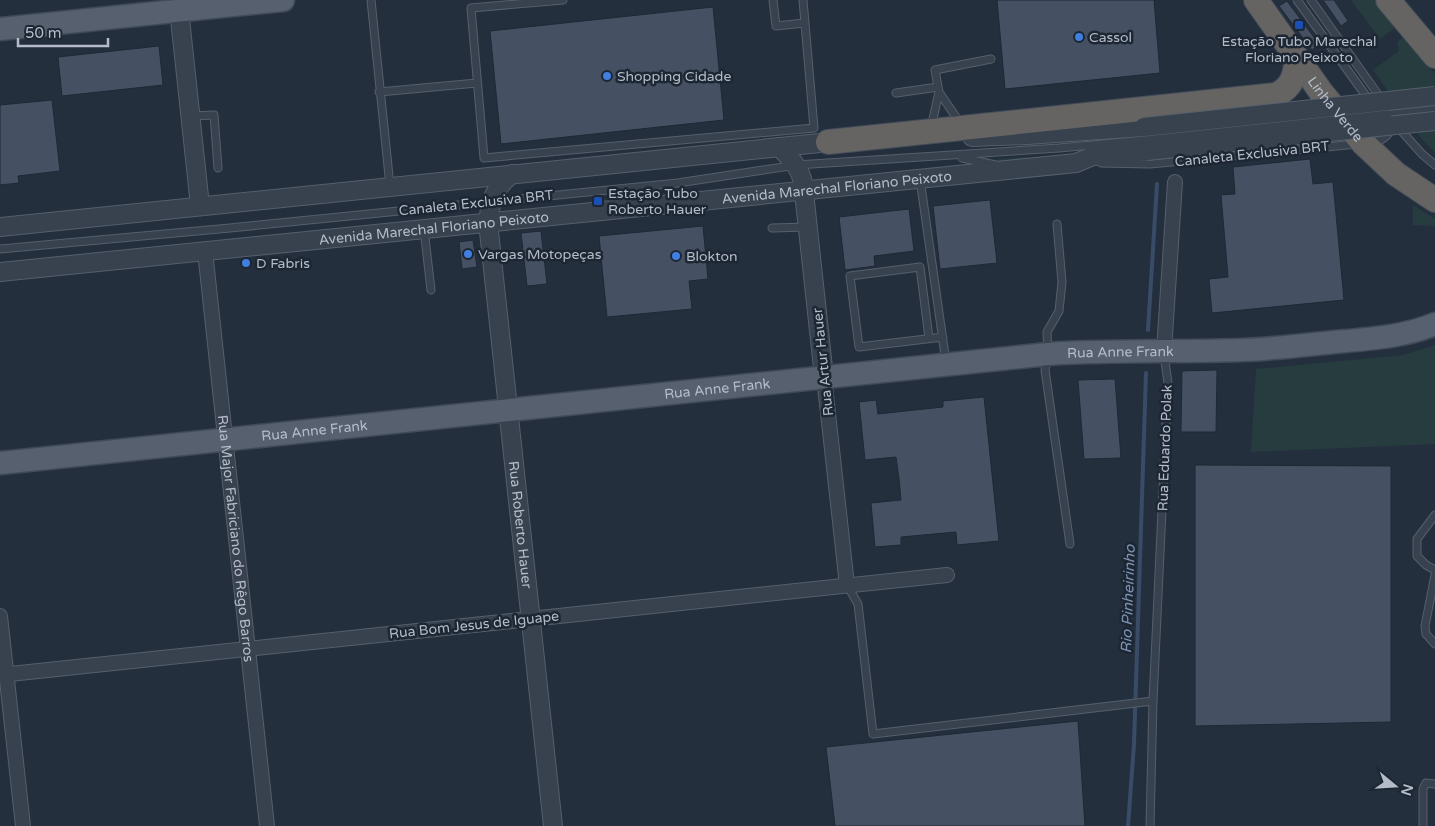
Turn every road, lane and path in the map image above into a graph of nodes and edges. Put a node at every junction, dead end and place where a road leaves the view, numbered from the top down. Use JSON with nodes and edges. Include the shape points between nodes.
{"nodes":[{"id":1,"x":283,"y":0,"type":"edge"},
{"id":2,"x":371,"y":0,"type":"edge"},
{"id":3,"x":563,"y":0,"type":"edge"},
{"id":4,"x":774,"y":0,"type":"edge"},
{"id":5,"x":803,"y":0,"type":"edge"},
{"id":6,"x":1256,"y":0,"type":"edge"},
{"id":7,"x":1297,"y":0,"type":"edge"},
{"id":8,"x":1311,"y":0,"type":"edge"},
{"id":9,"x":1388,"y":0,"type":"edge"},
{"id":10,"x":178,"y":5,"type":"edge"},
{"id":11,"x":805,"y":22,"type":"junction"},
{"id":12,"x":0,"y":29,"type":"edge"},
{"id":13,"x":1296,"y":56,"type":"junction"},
{"id":14,"x":1435,"y":56,"type":"edge"},
{"id":15,"x":991,"y":58,"type":"dead end"},
{"id":16,"x":477,"y":83,"type":"junction"},
{"id":17,"x":938,"y":90,"type":"junction"},
{"id":18,"x":379,"y":92,"type":"junction"},
{"id":19,"x":896,"y":93,"type":"dead end"},
{"id":20,"x":1435,"y":96,"type":"edge"},
{"id":21,"x":1435,"y":109,"type":"edge"},
{"id":22,"x":1388,"y":114,"type":"junction"},
{"id":23,"x":190,"y":116,"type":"junction"},
{"id":24,"x":1067,"y":116,"type":"junction"},
{"id":25,"x":1393,"y":121,"type":"junction"},
{"id":26,"x":1435,"y":121,"type":"edge"},
{"id":27,"x":962,"y":127,"type":"junction"},
{"id":28,"x":1105,"y":130,"type":"junction"},
{"id":29,"x":930,"y":131,"type":"junction"},
{"id":30,"x":782,"y":139,"type":"junction"},
{"id":31,"x":1146,"y":139,"type":"junction"},
{"id":32,"x":828,"y":142,"type":"junction"},
{"id":33,"x":1363,"y":143,"type":"junction"},
{"id":34,"x":1059,"y":148,"type":"junction"},
{"id":35,"x":952,"y":156,"type":"junction"},
{"id":36,"x":1093,"y":156,"type":"junction"},
{"id":37,"x":1124,"y":159,"type":"junction"},
{"id":38,"x":1076,"y":163,"type":"junction"},
{"id":39,"x":796,"y":165,"type":"junction"},
{"id":40,"x":1435,"y":165,"type":"edge"},
{"id":41,"x":218,"y":168,"type":"dead end"},
{"id":42,"x":1017,"y":169,"type":"junction"},
{"id":43,"x":512,"y":174,"type":"junction"},
{"id":44,"x":920,"y":179,"type":"junction"},
{"id":45,"x":1175,"y":182,"type":"dead end"},
{"id":46,"x":390,"y":187,"type":"junction"},
{"id":47,"x":804,"y":190,"type":"junction"},
{"id":48,"x":1435,"y":200,"type":"edge"},
{"id":49,"x":491,"y":202,"type":"junction"},
{"id":50,"x":200,"y":206,"type":"junction"},
{"id":51,"x":488,"y":222,"type":"junction"},
{"id":52,"x":1057,"y":224,"type":"dead end"},
{"id":53,"x":0,"y":227,"type":"edge"},
{"id":54,"x":808,"y":227,"type":"junction"},
{"id":55,"x":772,"y":228,"type":"dead end"},
{"id":56,"x":424,"y":229,"type":"junction"},
{"id":57,"x":0,"y":249,"type":"edge"},
{"id":58,"x":205,"y":251,"type":"junction"},
{"id":59,"x":0,"y":272,"type":"edge"},
{"id":60,"x":431,"y":290,"type":"dead end"},
{"id":61,"x":1435,"y":324,"type":"edge"},
{"id":62,"x":943,"y":337,"type":"junction"},
{"id":63,"x":929,"y":338,"type":"junction"},
{"id":64,"x":1164,"y":351,"type":"junction"},
{"id":65,"x":1048,"y":354,"type":"junction"},
{"id":66,"x":946,"y":364,"type":"junction"},
{"id":67,"x":824,"y":377,"type":"junction"},
{"id":68,"x":509,"y":410,"type":"junction"},
{"id":69,"x":225,"y":440,"type":"junction"},
{"id":70,"x":0,"y":463,"type":"edge"},
{"id":71,"x":1435,"y":515,"type":"edge"},
{"id":72,"x":1070,"y":544,"type":"dead end"},
{"id":73,"x":1435,"y":570,"type":"edge"},
{"id":74,"x":947,"y":575,"type":"dead end"},
{"id":75,"x":1435,"y":575,"type":"edge"},
{"id":76,"x":847,"y":585,"type":"junction"},
{"id":77,"x":0,"y":616,"type":"edge"},
{"id":78,"x":531,"y":619,"type":"junction"},
{"id":79,"x":1435,"y":644,"type":"edge"},
{"id":80,"x":248,"y":649,"type":"junction"},
{"id":81,"x":3,"y":675,"type":"edge"},
{"id":82,"x":1153,"y":701,"type":"junction"},
{"id":83,"x":1435,"y":784,"type":"edge"},
{"id":84,"x":23,"y":826,"type":"edge"},
{"id":85,"x":267,"y":826,"type":"edge"},
{"id":86,"x":553,"y":826,"type":"edge"},
{"id":87,"x":1150,"y":826,"type":"edge"},
{"id":88,"x":1423,"y":826,"type":"edge"}],
"edges":[{"from":1,"to":10,"type":"main road"},
{"from":2,"to":18,"type":"lane"},
{"from":3,"to":16,"type":"lane","via":[[471,8]]},
{"from":4,"to":11,"type":"lane","via":[[776,26]]},
{"from":5,"to":11,"type":"lane"},
{"from":6,"to":13,"type":"highway","name":"Linha Verde"},
{"from":7,"to":22,"type":"lane","via":[[1374,107]]},
{"from":8,"to":22,"type":"lane","via":[[1385,104]]},
{"from":9,"to":14,"type":"highway"},
{"from":10,"to":12,"type":"main road"},
{"from":10,"to":23,"type":"street"},
{"from":11,"to":30,"type":"lane","via":[[814,128]]},
{"from":13,"to":24,"type":"highway","via":[[1292,83],[1276,95]]},
{"from":13,"to":33,"type":"highway","name":"Linha Verde"},
{"from":15,"to":17,"type":"lane","via":[[935,70]]},
{"from":16,"to":18,"type":"lane"},
{"from":16,"to":30,"type":"lane","via":[[484,158]]},
{"from":17,"to":19,"type":"lane"},
{"from":17,"to":27,"type":"lane"},
{"from":17,"to":29,"type":"lane"},
{"from":18,"to":46,"type":"lane"},
{"from":20,"to":31,"type":"street","name":"Avenida Marechal Floriano Peixoto","bridge":true},
{"from":21,"to":22,"type":"lane","name":"Canaleta Exclusiva BRT"},
{"from":22,"to":25,"type":"lane"},
{"from":22,"to":31,"type":"lane","name":"Canaleta Exclusiva BRT","bridge":true},
{"from":23,"to":41,"type":"lane","via":[[214,115]]},
{"from":23,"to":50,"type":"street"},
{"from":24,"to":27,"type":"highway"},
{"from":24,"to":28,"type":"street"},
{"from":25,"to":33,"type":"lane","name":"Canaleta Exclusiva BRT","via":[[1384,139]]},
{"from":25,"to":40,"type":"lane"},
{"from":26,"to":31,"type":"street","name":"Avenida Marechal Floriano Peixoto","bridge":true},
{"from":27,"to":29,"type":"highway"},
{"from":28,"to":31,"type":"street","name":"Avenida Marechal Floriano Peixoto"},
{"from":28,"to":32,"type":"street","name":"Avenida Marechal Floriano Peixoto"},
{"from":29,"to":32,"type":"highway"},
{"from":30,"to":32,"type":"street","name":"Avenida Marechal Floriano Peixoto"},
{"from":30,"to":39,"type":"street","name":"Rua Artur Hauer"},
{"from":30,"to":43,"type":"street","name":"Avenida Marechal Floriano Peixoto"},
{"from":31,"to":34,"type":"lane","name":"Canaleta Exclusiva BRT"},
{"from":31,"to":37,"type":"street","name":"Avenida Marechal Floriano Peixoto"},
{"from":33,"to":37,"type":"lane","name":"Canaleta Exclusiva BRT","via":[[1168,163]]},
{"from":33,"to":48,"type":"highway","name":"Linha Verde","via":[[1396,174]]},
{"from":34,"to":35,"type":"lane","name":"Canaleta Exclusiva BRT"},
{"from":34,"to":36,"type":"lane","name":"Canaleta Exclusiva BRT"},
{"from":35,"to":39,"type":"lane","name":"Canaleta Exclusiva BRT"},
{"from":35,"to":42,"type":"lane","name":"Canaleta Exclusiva BRT"},
{"from":36,"to":37,"type":"street","name":"Avenida Marechal Floriano Peixoto"},
{"from":36,"to":38,"type":"street","name":"Avenida Marechal Floriano Peixoto"},
{"from":37,"to":38,"type":"lane","name":"Canaleta Exclusiva BRT"},
{"from":38,"to":42,"type":"street","name":"Avenida Marechal Floriano Peixoto"},
{"from":39,"to":47,"type":"street","name":"Rua Artur Hauer"},
{"from":39,"to":49,"type":"lane","name":"Canaleta Exclusiva BRT","via":[[678,183]]},
{"from":42,"to":44,"type":"street","name":"Avenida Marechal Floriano Peixoto"},
{"from":43,"to":46,"type":"street","name":"Avenida Marechal Floriano Peixoto"},
{"from":43,"to":49,"type":"street","via":[[502,182]]},
{"from":44,"to":47,"type":"street","name":"Avenida Marechal Floriano Peixoto"},
{"from":44,"to":62,"type":"lane"},
{"from":45,"to":64,"type":"street","name":"Rua Eduardo Polak"},
{"from":46,"to":50,"type":"street","name":"Avenida Marechal Floriano Peixoto"},
{"from":47,"to":51,"type":"street","name":"Avenida Marechal Floriano Peixoto"},
{"from":47,"to":54,"type":"street","name":"Rua Artur Hauer"},
{"from":49,"to":51,"type":"street","name":"Rua Roberto Hauer"},
{"from":49,"to":57,"type":"lane","name":"Canaleta Exclusiva BRT"},
{"from":50,"to":53,"type":"street","name":"Avenida Marechal Floriano Peixoto"},
{"from":51,"to":56,"type":"street","name":"Avenida Marechal Floriano Peixoto"},
{"from":51,"to":68,"type":"street","name":"Rua Roberto Hauer"},
{"from":52,"to":65,"type":"lane","via":[[1062,282],[1060,311],[1047,332]]},
{"from":54,"to":55,"type":"lane"},
{"from":54,"to":67,"type":"street","name":"Rua Artur Hauer"},
{"from":56,"to":58,"type":"street","name":"Avenida Marechal Floriano Peixoto"},
{"from":56,"to":60,"type":"lane"},
{"from":58,"to":59,"type":"street","name":"Avenida Marechal Floriano Peixoto"},
{"from":58,"to":69,"type":"street","name":"Rua Major Fabriciano do Rêgo Barros"},
{"from":61,"to":64,"type":"main road","name":"Rua Anne Frank","via":[[1388,336],[1306,345]]},
{"from":62,"to":63,"type":"lane"},
{"from":62,"to":66,"type":"lane"},
{"from":63,"to":63,"type":"lane","via":[[859,347],[850,276],[920,267]]},
{"from":64,"to":65,"type":"main road","name":"Rua Anne Frank"},
{"from":64,"to":82,"type":"lane","name":"Rua Eduardo Polak","via":[[1168,383]]},
{"from":65,"to":66,"type":"main road","name":"Rua Anne Frank"},
{"from":65,"to":72,"type":"lane","via":[[1045,370]]},
{"from":66,"to":67,"type":"main road","name":"Rua Anne Frank"},
{"from":67,"to":68,"type":"main road","name":"Rua Anne Frank"},
{"from":67,"to":76,"type":"street","name":"Rua Artur Hauer"},
{"from":68,"to":69,"type":"main road","name":"Rua Anne Frank"},
{"from":68,"to":78,"type":"street","name":"Rua Roberto Hauer"},
{"from":69,"to":70,"type":"main road","name":"Rua Anne Frank"},
{"from":69,"to":80,"type":"street","name":"Rua Major Fabriciano do Rêgo Barros"},
{"from":71,"to":73,"type":"lane","via":[[1418,539],[1417,556]]},
{"from":74,"to":76,"type":"street","name":"Rua Bom Jesus de Iguape"},
{"from":75,"to":79,"type":"lane","via":[[1425,626],[1426,634]]},
{"from":76,"to":78,"type":"street","name":"Rua Bom Jesus de Iguape"},
{"from":76,"to":82,"type":"lane","via":[[858,604],[873,734]]},
{"from":77,"to":81,"type":"street"},
{"from":78,"to":80,"type":"street","name":"Rua Bom Jesus de Iguape"},
{"from":78,"to":86,"type":"street","name":"Rua Roberto Hauer"},
{"from":80,"to":81,"type":"street","name":"Rua Bom Jesus de Iguape"},
{"from":80,"to":85,"type":"street","name":"Rua Major Fabriciano do Rêgo Barros"},
{"from":81,"to":84,"type":"street"},
{"from":82,"to":87,"type":"lane","name":"Rua Eduardo Polak"},
{"from":83,"to":88,"type":"lane","via":[[1426,783],[1423,789]]}]}
